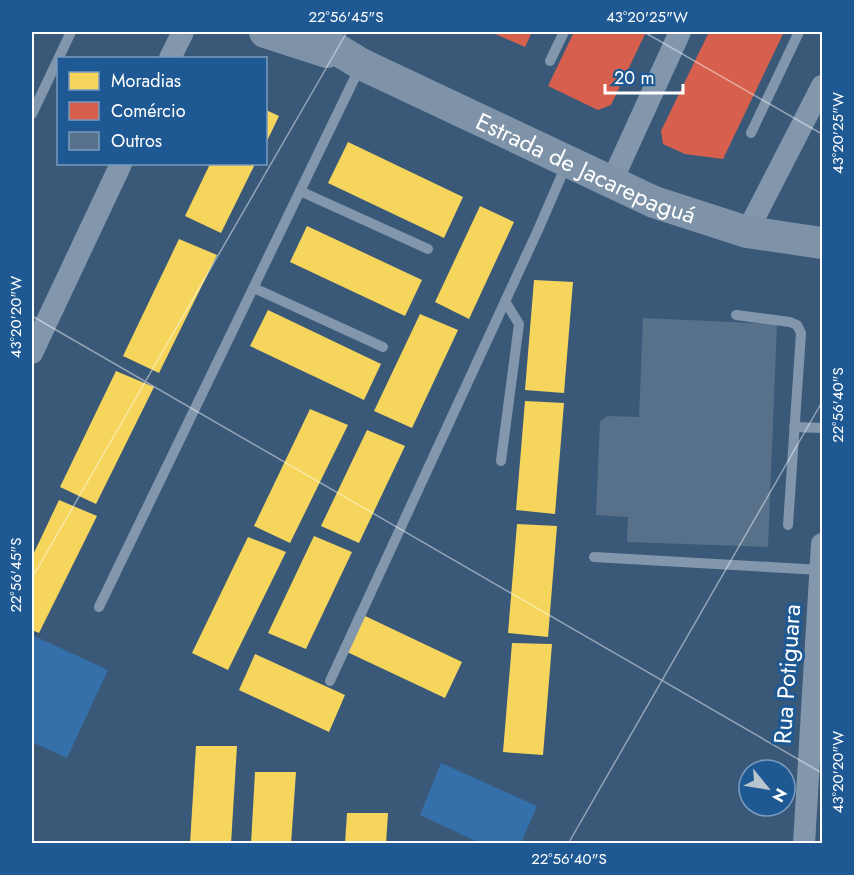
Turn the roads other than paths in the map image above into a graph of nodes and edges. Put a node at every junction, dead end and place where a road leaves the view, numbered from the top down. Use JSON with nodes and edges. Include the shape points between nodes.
{"nodes":[{"id":1,"x":71,"y":32,"type":"edge"},
{"id":2,"x":183,"y":32,"type":"edge"},
{"id":3,"x":265,"y":32,"type":"edge"},
{"id":4,"x":308,"y":32,"type":"edge"},
{"id":5,"x":564,"y":32,"type":"edge"},
{"id":6,"x":680,"y":32,"type":"edge"},
{"id":7,"x":799,"y":32,"type":"edge"},
{"id":8,"x":59,"y":57,"type":"edge"},
{"id":9,"x":170,"y":57,"type":"edge"},
{"id":10,"x":57,"y":61,"type":"edge"},
{"id":11,"x":550,"y":61,"type":"dead end"},
{"id":12,"x":361,"y":64,"type":"junction"},
{"id":13,"x":822,"y":86,"type":"edge"},
{"id":14,"x":32,"y":114,"type":"edge"},
{"id":15,"x":751,"y":133,"type":"dead end"},
{"id":16,"x":567,"y":163,"type":"junction"},
{"id":17,"x":121,"y":165,"type":"edge"},
{"id":18,"x":611,"y":183,"type":"junction"},
{"id":19,"x":300,"y":191,"type":"junction"},
{"id":20,"x":747,"y":232,"type":"junction"},
{"id":21,"x":822,"y":243,"type":"edge"},
{"id":22,"x":428,"y":249,"type":"dead end"},
{"id":23,"x":254,"y":288,"type":"junction"},
{"id":24,"x":505,"y":301,"type":"junction"},
{"id":25,"x":736,"y":315,"type":"dead end"},
{"id":26,"x":383,"y":347,"type":"dead end"},
{"id":27,"x":32,"y":353,"type":"edge"},
{"id":28,"x":794,"y":427,"type":"junction"},
{"id":29,"x":822,"y":428,"type":"edge"},
{"id":30,"x":501,"y":461,"type":"dead end"},
{"id":31,"x":788,"y":525,"type":"dead end"},
{"id":32,"x":822,"y":544,"type":"edge"},
{"id":33,"x":594,"y":557,"type":"dead end"},
{"id":34,"x":821,"y":570,"type":"junction"},
{"id":35,"x":99,"y":607,"type":"dead end"},
{"id":36,"x":330,"y":681,"type":"dead end"},
{"id":37,"x":804,"y":843,"type":"edge"}],
"edges":[{"from":1,"to":8,"type":"lane"},
{"from":2,"to":9,"type":"street"},
{"from":3,"to":12,"type":"main road","name":"Estrada de Jacarepaguá"},
{"from":4,"to":12,"type":"main road","name":"Estrada de Jacarepaguá"},
{"from":5,"to":11,"type":"lane"},
{"from":6,"to":18,"type":"street"},
{"from":7,"to":15,"type":"lane"},
{"from":10,"to":14,"type":"lane"},
{"from":12,"to":16,"type":"main road","name":"Estrada de Jacarepaguá"},
{"from":12,"to":19,"type":"lane"},
{"from":13,"to":20,"type":"street"},
{"from":16,"to":18,"type":"main road","name":"Estrada de Jacarepaguá"},
{"from":16,"to":24,"type":"lane"},
{"from":17,"to":27,"type":"street"},
{"from":18,"to":20,"type":"main road","name":"Estrada de Jacarepaguá","via":[[654,202]]},
{"from":19,"to":22,"type":"lane"},
{"from":19,"to":23,"type":"lane"},
{"from":20,"to":21,"type":"main road","name":"Estrada de Jacarepaguá"},
{"from":23,"to":26,"type":"lane"},
{"from":23,"to":35,"type":"lane"},
{"from":24,"to":30,"type":"lane","via":[[519,324]]},
{"from":24,"to":36,"type":"lane"},
{"from":25,"to":28,"type":"lane","via":[[797,325],[801,333]]},
{"from":28,"to":29,"type":"lane"},
{"from":28,"to":31,"type":"lane"},
{"from":32,"to":34,"type":"street","name":"Rua Potiguara"},
{"from":33,"to":34,"type":"lane"},
{"from":34,"to":37,"type":"street","name":"Rua Potiguara"}]}
